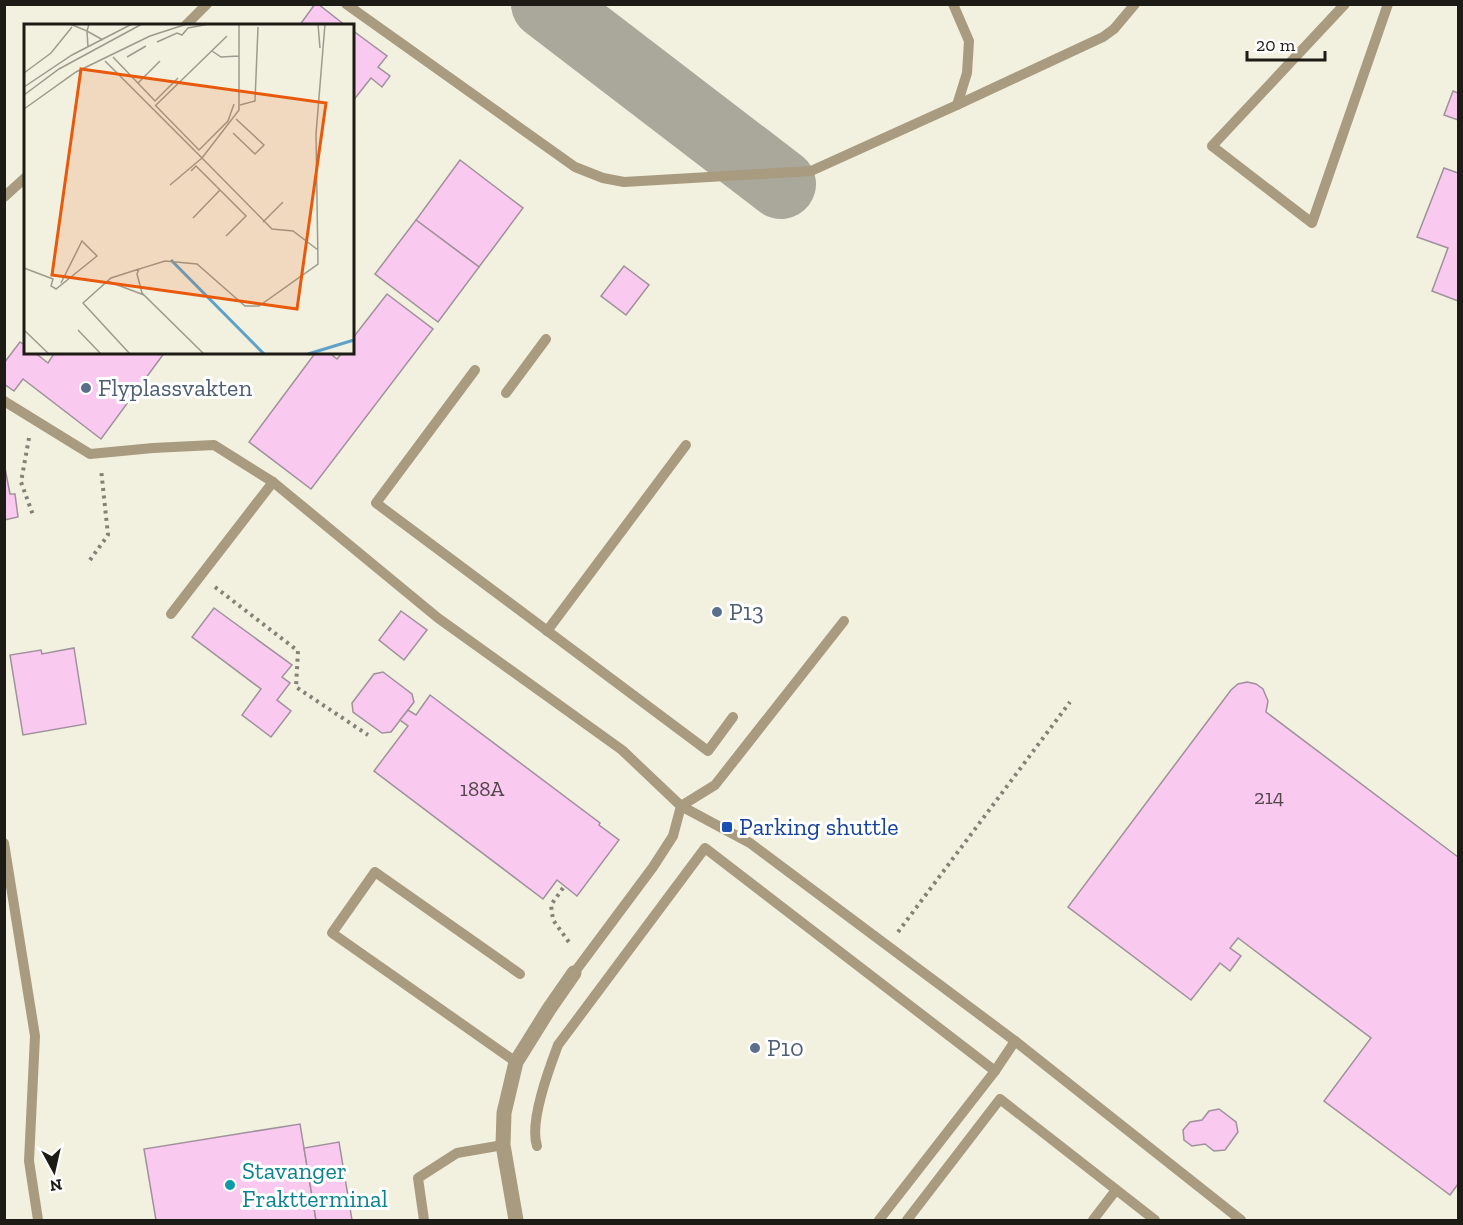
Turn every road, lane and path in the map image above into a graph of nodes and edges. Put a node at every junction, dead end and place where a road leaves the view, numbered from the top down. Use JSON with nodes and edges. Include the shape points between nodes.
{"nodes":[{"id":1,"x":207,"y":4,"type":"edge"},
{"id":2,"x":346,"y":4,"type":"edge"},
{"id":3,"x":953,"y":4,"type":"edge"},
{"id":4,"x":1345,"y":4,"type":"edge"},
{"id":5,"x":1388,"y":4,"type":"edge"},
{"id":6,"x":1135,"y":5,"type":"edge"},
{"id":7,"x":187,"y":24,"type":"edge"},
{"id":8,"x":957,"y":105,"type":"junction"},
{"id":9,"x":24,"y":179,"type":"edge"},
{"id":10,"x":4,"y":197,"type":"edge"},
{"id":11,"x":546,"y":339,"type":"dead end"},
{"id":12,"x":475,"y":370,"type":"dead end"},
{"id":13,"x":506,"y":393,"type":"dead end"},
{"id":14,"x":4,"y":401,"type":"edge"},
{"id":15,"x":32,"y":418,"type":"junction"},
{"id":16,"x":687,"y":445,"type":"dead end"},
{"id":17,"x":99,"y":453,"type":"junction"},
{"id":18,"x":273,"y":482,"type":"junction"},
{"id":19,"x":33,"y":515,"type":"dead end"},
{"id":20,"x":90,"y":560,"type":"dead end"},
{"id":21,"x":201,"y":576,"type":"junction"},
{"id":22,"x":171,"y":614,"type":"dead end"},
{"id":23,"x":844,"y":621,"type":"dead end"},
{"id":24,"x":547,"y":631,"type":"junction"},
{"id":25,"x":1070,"y":702,"type":"dead end"},
{"id":26,"x":733,"y":717,"type":"dead end"},
{"id":27,"x":368,"y":735,"type":"dead end"},
{"id":28,"x":681,"y":806,"type":"junction"},
{"id":29,"x":4,"y":843,"type":"edge"},
{"id":30,"x":563,"y":888,"type":"dead end"},
{"id":31,"x":897,"y":933,"type":"dead end"},
{"id":32,"x":578,"y":967,"type":"junction"},
{"id":33,"x":520,"y":974,"type":"dead end"},
{"id":34,"x":1015,"y":1041,"type":"junction"},
{"id":35,"x":516,"y":1062,"type":"junction"},
{"id":36,"x":995,"y":1071,"type":"junction"},
{"id":37,"x":502,"y":1145,"type":"junction"},
{"id":38,"x":537,"y":1146,"type":"dead end"},
{"id":39,"x":1116,"y":1190,"type":"junction"},
{"id":40,"x":38,"y":1221,"type":"edge"},
{"id":41,"x":424,"y":1221,"type":"edge"},
{"id":42,"x":516,"y":1221,"type":"edge"},
{"id":43,"x":879,"y":1221,"type":"edge"},
{"id":44,"x":908,"y":1221,"type":"edge"},
{"id":45,"x":1093,"y":1221,"type":"edge"},
{"id":46,"x":1155,"y":1221,"type":"edge"},
{"id":47,"x":1241,"y":1221,"type":"edge"}],
"edges":[{"from":1,"to":7,"type":"lane"},
{"from":2,"to":8,"type":"lane","via":[[575,167],[624,182],[811,171]]},
{"from":3,"to":8,"type":"lane","via":[[969,41],[967,73]]},
{"from":4,"to":5,"type":"lane","via":[[1212,146],[1312,223]]},
{"from":6,"to":8,"type":"lane","via":[[1103,37]]},
{"from":9,"to":10,"type":"lane"},
{"from":11,"to":13,"type":"lane"},
{"from":12,"to":24,"type":"lane","via":[[376,502]]},
{"from":14,"to":15,"type":"lane"},
{"from":15,"to":17,"type":"lane","via":[[90,454]]},
{"from":15,"to":19,"type":"path","via":[[21,482]]},
{"from":16,"to":24,"type":"lane"},
{"from":17,"to":18,"type":"lane","via":[[214,445]]},
{"from":17,"to":20,"type":"path","via":[[108,535]]},
{"from":18,"to":21,"type":"lane"},
{"from":18,"to":28,"type":"lane","via":[[438,618],[622,750]]},
{"from":21,"to":22,"type":"lane"},
{"from":21,"to":27,"type":"path","via":[[298,651],[296,687]]},
{"from":23,"to":28,"type":"lane","via":[[715,785]]},
{"from":24,"to":26,"type":"lane","via":[[708,752]]},
{"from":25,"to":31,"type":"path"},
{"from":28,"to":32,"type":"lane","via":[[673,836]]},
{"from":28,"to":34,"type":"lane","via":[[750,843]]},
{"from":29,"to":40,"type":"lane","via":[[35,1036],[29,1161]]},
{"from":30,"to":32,"type":"path","via":[[551,905],[553,920]]},
{"from":32,"to":35,"type":"street"},
{"from":33,"to":35,"type":"lane","via":[[375,872],[332,933]]},
{"from":34,"to":36,"type":"lane"},
{"from":34,"to":47,"type":"lane"},
{"from":35,"to":37,"type":"street","via":[[504,1113]]},
{"from":36,"to":38,"type":"lane","via":[[705,848],[558,1045],[533,1135]]},
{"from":36,"to":43,"type":"lane"},
{"from":37,"to":41,"type":"lane","via":[[457,1153],[418,1178]]},
{"from":37,"to":42,"type":"street"},
{"from":39,"to":44,"type":"lane","via":[[1000,1100]]},
{"from":39,"to":45,"type":"lane"},
{"from":39,"to":46,"type":"lane"}]}
